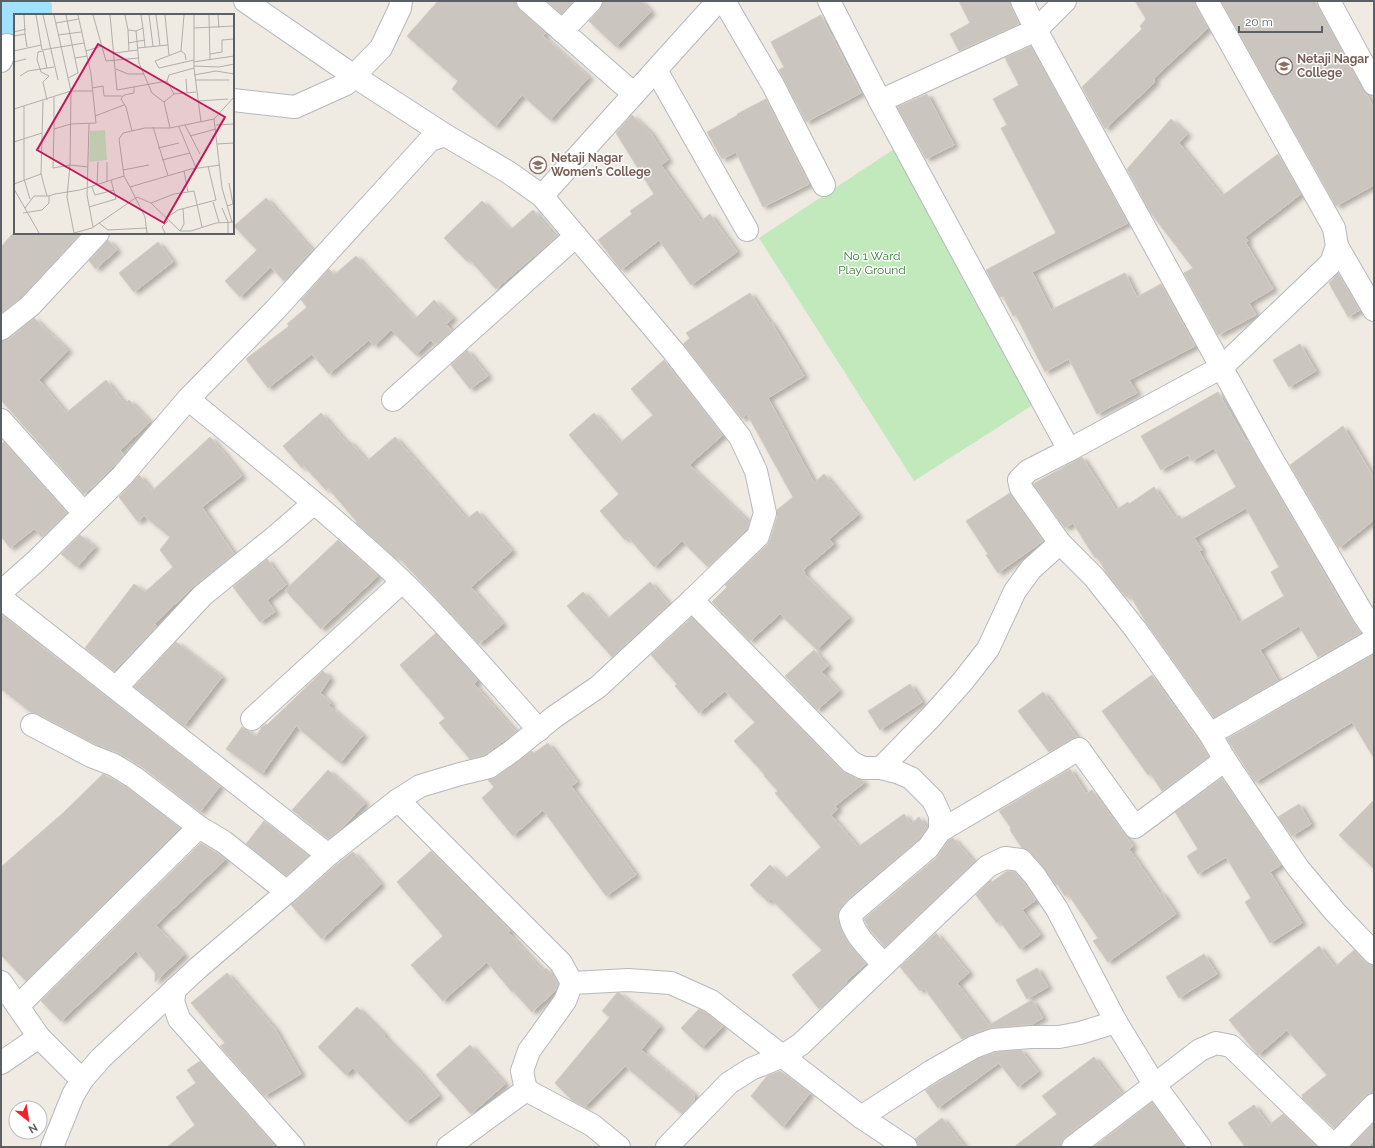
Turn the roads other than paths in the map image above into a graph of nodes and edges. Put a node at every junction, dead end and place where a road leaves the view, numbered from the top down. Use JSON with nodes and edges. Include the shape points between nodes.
{"nodes":[{"id":1,"x":245,"y":1,"type":"edge"},
{"id":2,"x":401,"y":1,"type":"edge"},
{"id":3,"x":528,"y":1,"type":"edge"},
{"id":4,"x":591,"y":1,"type":"edge"},
{"id":5,"x":718,"y":1,"type":"edge"},
{"id":6,"x":724,"y":1,"type":"edge"},
{"id":7,"x":829,"y":1,"type":"edge"},
{"id":8,"x":1022,"y":1,"type":"edge"},
{"id":9,"x":1065,"y":1,"type":"edge"},
{"id":10,"x":1207,"y":1,"type":"edge"},
{"id":11,"x":1329,"y":1,"type":"edge"},
{"id":12,"x":1036,"y":30,"type":"junction"},
{"id":13,"x":562,"y":31,"type":"junction"},
{"id":14,"x":656,"y":70,"type":"junction"},
{"id":15,"x":354,"y":76,"type":"junction"},
{"id":16,"x":1374,"y":84,"type":"edge"},
{"id":17,"x":634,"y":94,"type":"junction"},
{"id":18,"x":234,"y":100,"type":"edge"},
{"id":19,"x":880,"y":101,"type":"junction"},
{"id":20,"x":445,"y":135,"type":"junction"},
{"id":21,"x":824,"y":185,"type":"dead end"},
{"id":22,"x":542,"y":196,"type":"junction"},
{"id":23,"x":747,"y":230,"type":"dead end"},
{"id":24,"x":97,"y":234,"type":"edge"},
{"id":25,"x":576,"y":236,"type":"junction"},
{"id":26,"x":1337,"y":246,"type":"junction"},
{"id":27,"x":1374,"y":310,"type":"edge"},
{"id":28,"x":1,"y":329,"type":"edge"},
{"id":29,"x":1222,"y":368,"type":"junction"},
{"id":30,"x":188,"y":399,"type":"junction"},
{"id":31,"x":394,"y":400,"type":"dead end"},
{"id":32,"x":1,"y":420,"type":"edge"},
{"id":33,"x":1069,"y":450,"type":"junction"},
{"id":34,"x":314,"y":503,"type":"junction"},
{"id":35,"x":84,"y":513,"type":"junction"},
{"id":36,"x":1060,"y":543,"type":"junction"},
{"id":37,"x":402,"y":582,"type":"junction"},
{"id":38,"x":1,"y":592,"type":"edge"},
{"id":39,"x":1,"y":598,"type":"edge"},
{"id":40,"x":692,"y":600,"type":"junction"},
{"id":41,"x":1374,"y":630,"type":"edge"},
{"id":42,"x":1374,"y":640,"type":"edge"},
{"id":43,"x":116,"y":688,"type":"junction"},
{"id":44,"x":252,"y":719,"type":"dead end"},
{"id":45,"x":32,"y":725,"type":"dead end"},
{"id":46,"x":540,"y":730,"type":"junction"},
{"id":47,"x":1210,"y":734,"type":"junction"},
{"id":48,"x":1225,"y":760,"type":"junction"},
{"id":49,"x":881,"y":768,"type":"junction"},
{"id":50,"x":398,"y":800,"type":"junction"},
{"id":51,"x":199,"y":827,"type":"junction"},
{"id":52,"x":940,"y":832,"type":"junction"},
{"id":53,"x":328,"y":855,"type":"junction"},
{"id":54,"x":287,"y":892,"type":"junction"},
{"id":55,"x":1374,"y":953,"type":"edge"},
{"id":56,"x":884,"y":965,"type":"junction"},
{"id":57,"x":1,"y":982,"type":"edge"},
{"id":58,"x":572,"y":983,"type":"junction"},
{"id":59,"x":175,"y":989,"type":"junction"},
{"id":60,"x":18,"y":1006,"type":"junction"},
{"id":61,"x":1116,"y":1022,"type":"junction"},
{"id":62,"x":39,"y":1037,"type":"junction"},
{"id":63,"x":783,"y":1056,"type":"junction"},
{"id":64,"x":1,"y":1063,"type":"edge"},
{"id":65,"x":82,"y":1080,"type":"junction"},
{"id":66,"x":1154,"y":1084,"type":"junction"},
{"id":67,"x":526,"y":1090,"type":"junction"},
{"id":68,"x":1374,"y":1105,"type":"edge"},
{"id":69,"x":861,"y":1117,"type":"junction"},
{"id":70,"x":1198,"y":1146,"type":"edge"},
{"id":71,"x":52,"y":1147,"type":"edge"},
{"id":72,"x":293,"y":1147,"type":"edge"},
{"id":73,"x":448,"y":1147,"type":"edge"},
{"id":74,"x":619,"y":1147,"type":"edge"},
{"id":75,"x":667,"y":1147,"type":"edge"},
{"id":76,"x":906,"y":1147,"type":"edge"},
{"id":77,"x":1073,"y":1147,"type":"edge"},
{"id":78,"x":1334,"y":1147,"type":"edge"}],
"edges":[{"from":1,"to":15,"type":"street"},
{"from":2,"to":15,"type":"street","via":[[381,48]]},
{"from":3,"to":13,"type":"street"},
{"from":4,"to":13,"type":"street"},
{"from":5,"to":14,"type":"street"},
{"from":6,"to":21,"type":"street","via":[[776,91]]},
{"from":7,"to":19,"type":"street"},
{"from":8,"to":12,"type":"street"},
{"from":9,"to":12,"type":"street"},
{"from":10,"to":26,"type":"street","via":[[1334,228]]},
{"from":11,"to":16,"type":"street"},
{"from":12,"to":19,"type":"street"},
{"from":12,"to":29,"type":"street"},
{"from":13,"to":17,"type":"street"},
{"from":14,"to":17,"type":"street"},
{"from":14,"to":23,"type":"street"},
{"from":15,"to":18,"type":"street","via":[[346,84],[295,107]]},
{"from":15,"to":20,"type":"street"},
{"from":17,"to":22,"type":"street"},
{"from":19,"to":33,"type":"street"},
{"from":20,"to":22,"type":"street","via":[[508,172]]},
{"from":20,"to":30,"type":"street","via":[[430,140],[286,299]]},
{"from":22,"to":25,"type":"street"},
{"from":24,"to":28,"type":"street","via":[[30,306]]},
{"from":25,"to":31,"type":"street"},
{"from":25,"to":40,"type":"street","via":[[674,352],[740,436],[756,471],[765,513],[758,536]]},
{"from":26,"to":27,"type":"street"},
{"from":26,"to":29,"type":"street","via":[[1331,263]]},
{"from":29,"to":33,"type":"street"},
{"from":29,"to":41,"type":"street","via":[[1268,452]]},
{"from":30,"to":34,"type":"street"},
{"from":30,"to":35,"type":"street","via":[[122,476]]},
{"from":32,"to":35,"type":"street"},
{"from":33,"to":36,"type":"street","via":[[1028,471],[1019,480],[1021,488]]},
{"from":34,"to":37,"type":"street"},
{"from":34,"to":43,"type":"street","via":[[203,595]]},
{"from":35,"to":38,"type":"street"},
{"from":36,"to":47,"type":"street","via":[[1094,577],[1136,630]]},
{"from":36,"to":49,"type":"street","via":[[1031,569],[1014,591],[988,649],[931,717]]},
{"from":37,"to":44,"type":"street"},
{"from":37,"to":46,"type":"street"},
{"from":39,"to":43,"type":"street"},
{"from":40,"to":46,"type":"street","via":[[598,687],[554,717]]},
{"from":40,"to":49,"type":"street","via":[[851,762],[863,768]]},
{"from":42,"to":47,"type":"street"},
{"from":43,"to":53,"type":"street"},
{"from":45,"to":51,"type":"street","via":[[114,765]]},
{"from":46,"to":50,"type":"street","via":[[489,767],[420,786]]},
{"from":47,"to":48,"type":"street"},
{"from":48,"to":52,"type":"street","via":[[1135,827],[1078,749]]},
{"from":48,"to":55,"type":"street","via":[[1298,868]]},
{"from":49,"to":52,"type":"street","via":[[911,778],[933,800],[940,815]]},
{"from":50,"to":53,"type":"street"},
{"from":50,"to":58,"type":"street","via":[[561,963]]},
{"from":51,"to":54,"type":"street","via":[[224,842]]},
{"from":51,"to":60,"type":"street"},
{"from":52,"to":56,"type":"street","via":[[928,848],[850,916],[857,934]]},
{"from":53,"to":54,"type":"street"},
{"from":54,"to":59,"type":"street"},
{"from":56,"to":61,"type":"street","via":[[988,866],[1005,858],[1021,860],[1057,909]]},
{"from":56,"to":63,"type":"street","via":[[801,1044]]},
{"from":57,"to":60,"type":"street"},
{"from":58,"to":63,"type":"street","via":[[628,980],[671,983],[711,1001]]},
{"from":58,"to":67,"type":"street","via":[[565,1002],[530,1051],[522,1070]]},
{"from":59,"to":65,"type":"street","via":[[101,1058]]},
{"from":59,"to":72,"type":"street","via":[[173,1001],[179,1019]]},
{"from":60,"to":62,"type":"street"},
{"from":61,"to":66,"type":"street"},
{"from":61,"to":69,"type":"street","via":[[1059,1037],[993,1040],[932,1071]]},
{"from":62,"to":64,"type":"street"},
{"from":62,"to":65,"type":"street"},
{"from":63,"to":69,"type":"street"},
{"from":63,"to":75,"type":"street","via":[[751,1069],[729,1084]]},
{"from":65,"to":71,"type":"street"},
{"from":66,"to":70,"type":"street"},
{"from":66,"to":77,"type":"street"},
{"from":66,"to":78,"type":"street","via":[[1200,1050],[1216,1043],[1231,1046]]},
{"from":67,"to":73,"type":"street"},
{"from":67,"to":74,"type":"street","via":[[592,1125]]},
{"from":68,"to":78,"type":"street"},
{"from":69,"to":76,"type":"street"}]}
